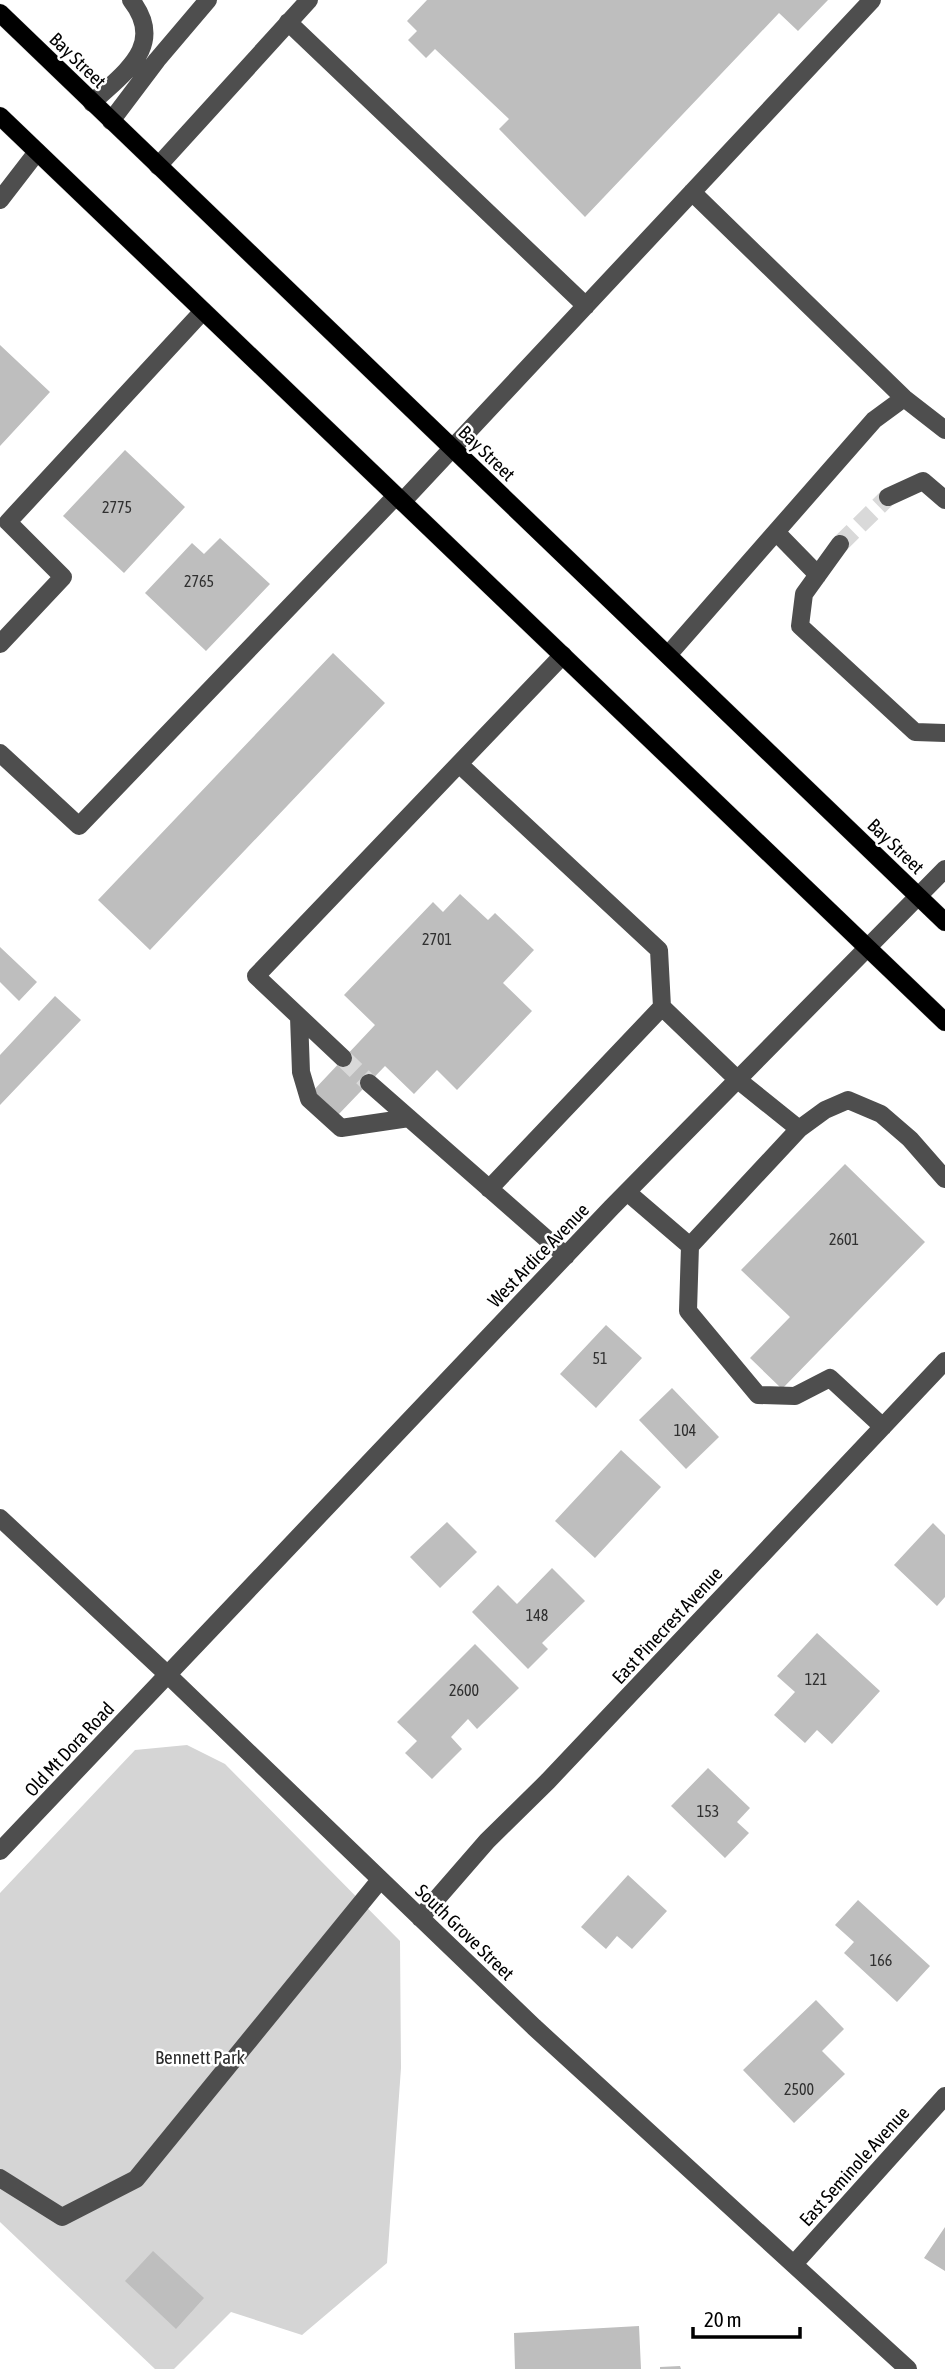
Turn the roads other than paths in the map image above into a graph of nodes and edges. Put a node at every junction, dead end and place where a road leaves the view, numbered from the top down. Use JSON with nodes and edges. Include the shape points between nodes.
{"nodes":[{"id":1,"x":131,"y":0,"type":"edge"},
{"id":2,"x":208,"y":0,"type":"edge"},
{"id":3,"x":309,"y":0,"type":"edge"},
{"id":4,"x":872,"y":0,"type":"edge"},
{"id":5,"x":0,"y":13,"type":"edge"},
{"id":6,"x":288,"y":22,"type":"junction"},
{"id":7,"x":92,"y":103,"type":"junction"},
{"id":8,"x":0,"y":116,"type":"edge"},
{"id":9,"x":111,"y":121,"type":"junction"},
{"id":10,"x":37,"y":152,"type":"junction"},
{"id":11,"x":158,"y":166,"type":"junction"},
{"id":12,"x":692,"y":192,"type":"junction"},
{"id":13,"x":0,"y":200,"type":"edge"},
{"id":14,"x":586,"y":306,"type":"junction"},
{"id":15,"x":203,"y":311,"type":"junction"},
{"id":16,"x":904,"y":398,"type":"junction"},
{"id":17,"x":945,"y":430,"type":"edge"},
{"id":18,"x":452,"y":449,"type":"junction"},
{"id":19,"x":888,"y":497,"type":"tunnel mouth"},
{"id":20,"x":399,"y":499,"type":"junction"},
{"id":21,"x":945,"y":500,"type":"edge"},
{"id":22,"x":776,"y":532,"type":"junction"},
{"id":23,"x":840,"y":544,"type":"tunnel mouth"},
{"id":24,"x":818,"y":575,"type":"junction"},
{"id":25,"x":0,"y":644,"type":"edge"},
{"id":26,"x":562,"y":655,"type":"junction"},
{"id":27,"x":667,"y":655,"type":"junction"},
{"id":28,"x":945,"y":733,"type":"edge"},
{"id":29,"x":0,"y":753,"type":"edge"},
{"id":30,"x":458,"y":764,"type":"junction"},
{"id":31,"x":945,"y":869,"type":"edge"},
{"id":32,"x":919,"y":897,"type":"junction"},
{"id":33,"x":945,"y":922,"type":"edge"},
{"id":34,"x":869,"y":948,"type":"junction"},
{"id":35,"x":662,"y":1007,"type":"junction"},
{"id":36,"x":299,"y":1017,"type":"junction"},
{"id":37,"x":945,"y":1022,"type":"edge"},
{"id":38,"x":343,"y":1058,"type":"tunnel mouth"},
{"id":39,"x":738,"y":1080,"type":"junction"},
{"id":40,"x":369,"y":1083,"type":"tunnel mouth"},
{"id":41,"x":409,"y":1118,"type":"junction"},
{"id":42,"x":799,"y":1129,"type":"junction"},
{"id":43,"x":945,"y":1179,"type":"edge"},
{"id":44,"x":489,"y":1189,"type":"junction"},
{"id":45,"x":627,"y":1192,"type":"junction"},
{"id":46,"x":690,"y":1246,"type":"junction"},
{"id":47,"x":566,"y":1256,"type":"junction"},
{"id":48,"x":945,"y":1361,"type":"edge"},
{"id":49,"x":883,"y":1427,"type":"junction"},
{"id":50,"x":0,"y":1518,"type":"edge"},
{"id":51,"x":168,"y":1675,"type":"junction"},
{"id":52,"x":0,"y":1851,"type":"edge"},
{"id":53,"x":380,"y":1880,"type":"junction"},
{"id":54,"x":420,"y":1918,"type":"junction"},
{"id":55,"x":945,"y":2096,"type":"edge"},
{"id":56,"x":0,"y":2178,"type":"edge"},
{"id":57,"x":794,"y":2264,"type":"junction"},
{"id":58,"x":908,"y":2369,"type":"edge"}],
"edges":[{"from":1,"to":7,"type":"street","via":[[146,34],[139,57]]},
{"from":2,"to":9,"type":"street"},
{"from":3,"to":6,"type":"street"},
{"from":4,"to":12,"type":"street"},
{"from":5,"to":7,"type":"main road","name":"Bay Street"},
{"from":6,"to":11,"type":"street"},
{"from":6,"to":14,"type":"street"},
{"from":7,"to":9,"type":"main road","name":"Bay Street"},
{"from":8,"to":10,"type":"main road"},
{"from":9,"to":11,"type":"main road","name":"Bay Street"},
{"from":10,"to":13,"type":"street"},
{"from":10,"to":15,"type":"main road"},
{"from":11,"to":18,"type":"main road","name":"Bay Street"},
{"from":12,"to":14,"type":"street"},
{"from":12,"to":16,"type":"street"},
{"from":14,"to":18,"type":"street"},
{"from":15,"to":20,"type":"main road"},
{"from":15,"to":25,"type":"street","via":[[8,522],[64,578]]},
{"from":16,"to":17,"type":"street"},
{"from":16,"to":22,"type":"street","via":[[874,420]]},
{"from":18,"to":20,"type":"street"},
{"from":18,"to":27,"type":"main road","name":"Bay Street"},
{"from":19,"to":21,"type":"street","via":[[923,481]]},
{"from":20,"to":26,"type":"main road"},
{"from":20,"to":29,"type":"street","via":[[79,826]]},
{"from":22,"to":24,"type":"street"},
{"from":22,"to":27,"type":"street"},
{"from":23,"to":24,"type":"street"},
{"from":24,"to":28,"type":"street","via":[[804,594],[800,626],[915,732]]},
{"from":26,"to":30,"type":"street"},
{"from":26,"to":34,"type":"main road"},
{"from":27,"to":32,"type":"main road","name":"Bay Street"},
{"from":30,"to":35,"type":"street","via":[[659,950]]},
{"from":30,"to":36,"type":"street","via":[[256,976]]},
{"from":31,"to":32,"type":"street","name":"West Ardice Avenue"},
{"from":32,"to":33,"type":"main road","name":"Bay Street"},
{"from":32,"to":34,"type":"street","name":"West Ardice Avenue"},
{"from":34,"to":37,"type":"main road"},
{"from":34,"to":39,"type":"street","name":"West Ardice Avenue"},
{"from":35,"to":39,"type":"street"},
{"from":35,"to":44,"type":"street"},
{"from":36,"to":38,"type":"street"},
{"from":36,"to":41,"type":"street","via":[[300,1072],[309,1099],[341,1128]]},
{"from":39,"to":42,"type":"street"},
{"from":39,"to":45,"type":"street","name":"West Ardice Avenue"},
{"from":40,"to":41,"type":"street"},
{"from":41,"to":44,"type":"street"},
{"from":42,"to":43,"type":"street","via":[[848,1100],[881,1114]]},
{"from":42,"to":46,"type":"street"},
{"from":44,"to":47,"type":"street"},
{"from":45,"to":46,"type":"street"},
{"from":45,"to":47,"type":"street","name":"West Ardice Avenue"},
{"from":46,"to":49,"type":"street","via":[[688,1311],[758,1395],[794,1396],[830,1378]]},
{"from":47,"to":51,"type":"street","name":"West Ardice Avenue"},
{"from":48,"to":49,"type":"street","name":"East Pinecrest Avenue"},
{"from":49,"to":54,"type":"street","name":"East Pinecrest Avenue","via":[[487,1841]]},
{"from":50,"to":51,"type":"street","name":"South Grove Street"},
{"from":51,"to":52,"type":"street","name":"Old Mt Dora Road"},
{"from":51,"to":53,"type":"street","name":"South Grove Street"},
{"from":53,"to":54,"type":"street","name":"South Grove Street"},
{"from":53,"to":56,"type":"street","via":[[136,2179],[62,2217]]},
{"from":54,"to":57,"type":"street","name":"South Grove Street"},
{"from":55,"to":57,"type":"street","name":"East Seminole Avenue"},
{"from":57,"to":58,"type":"street","name":"South Grove Street"}]}
